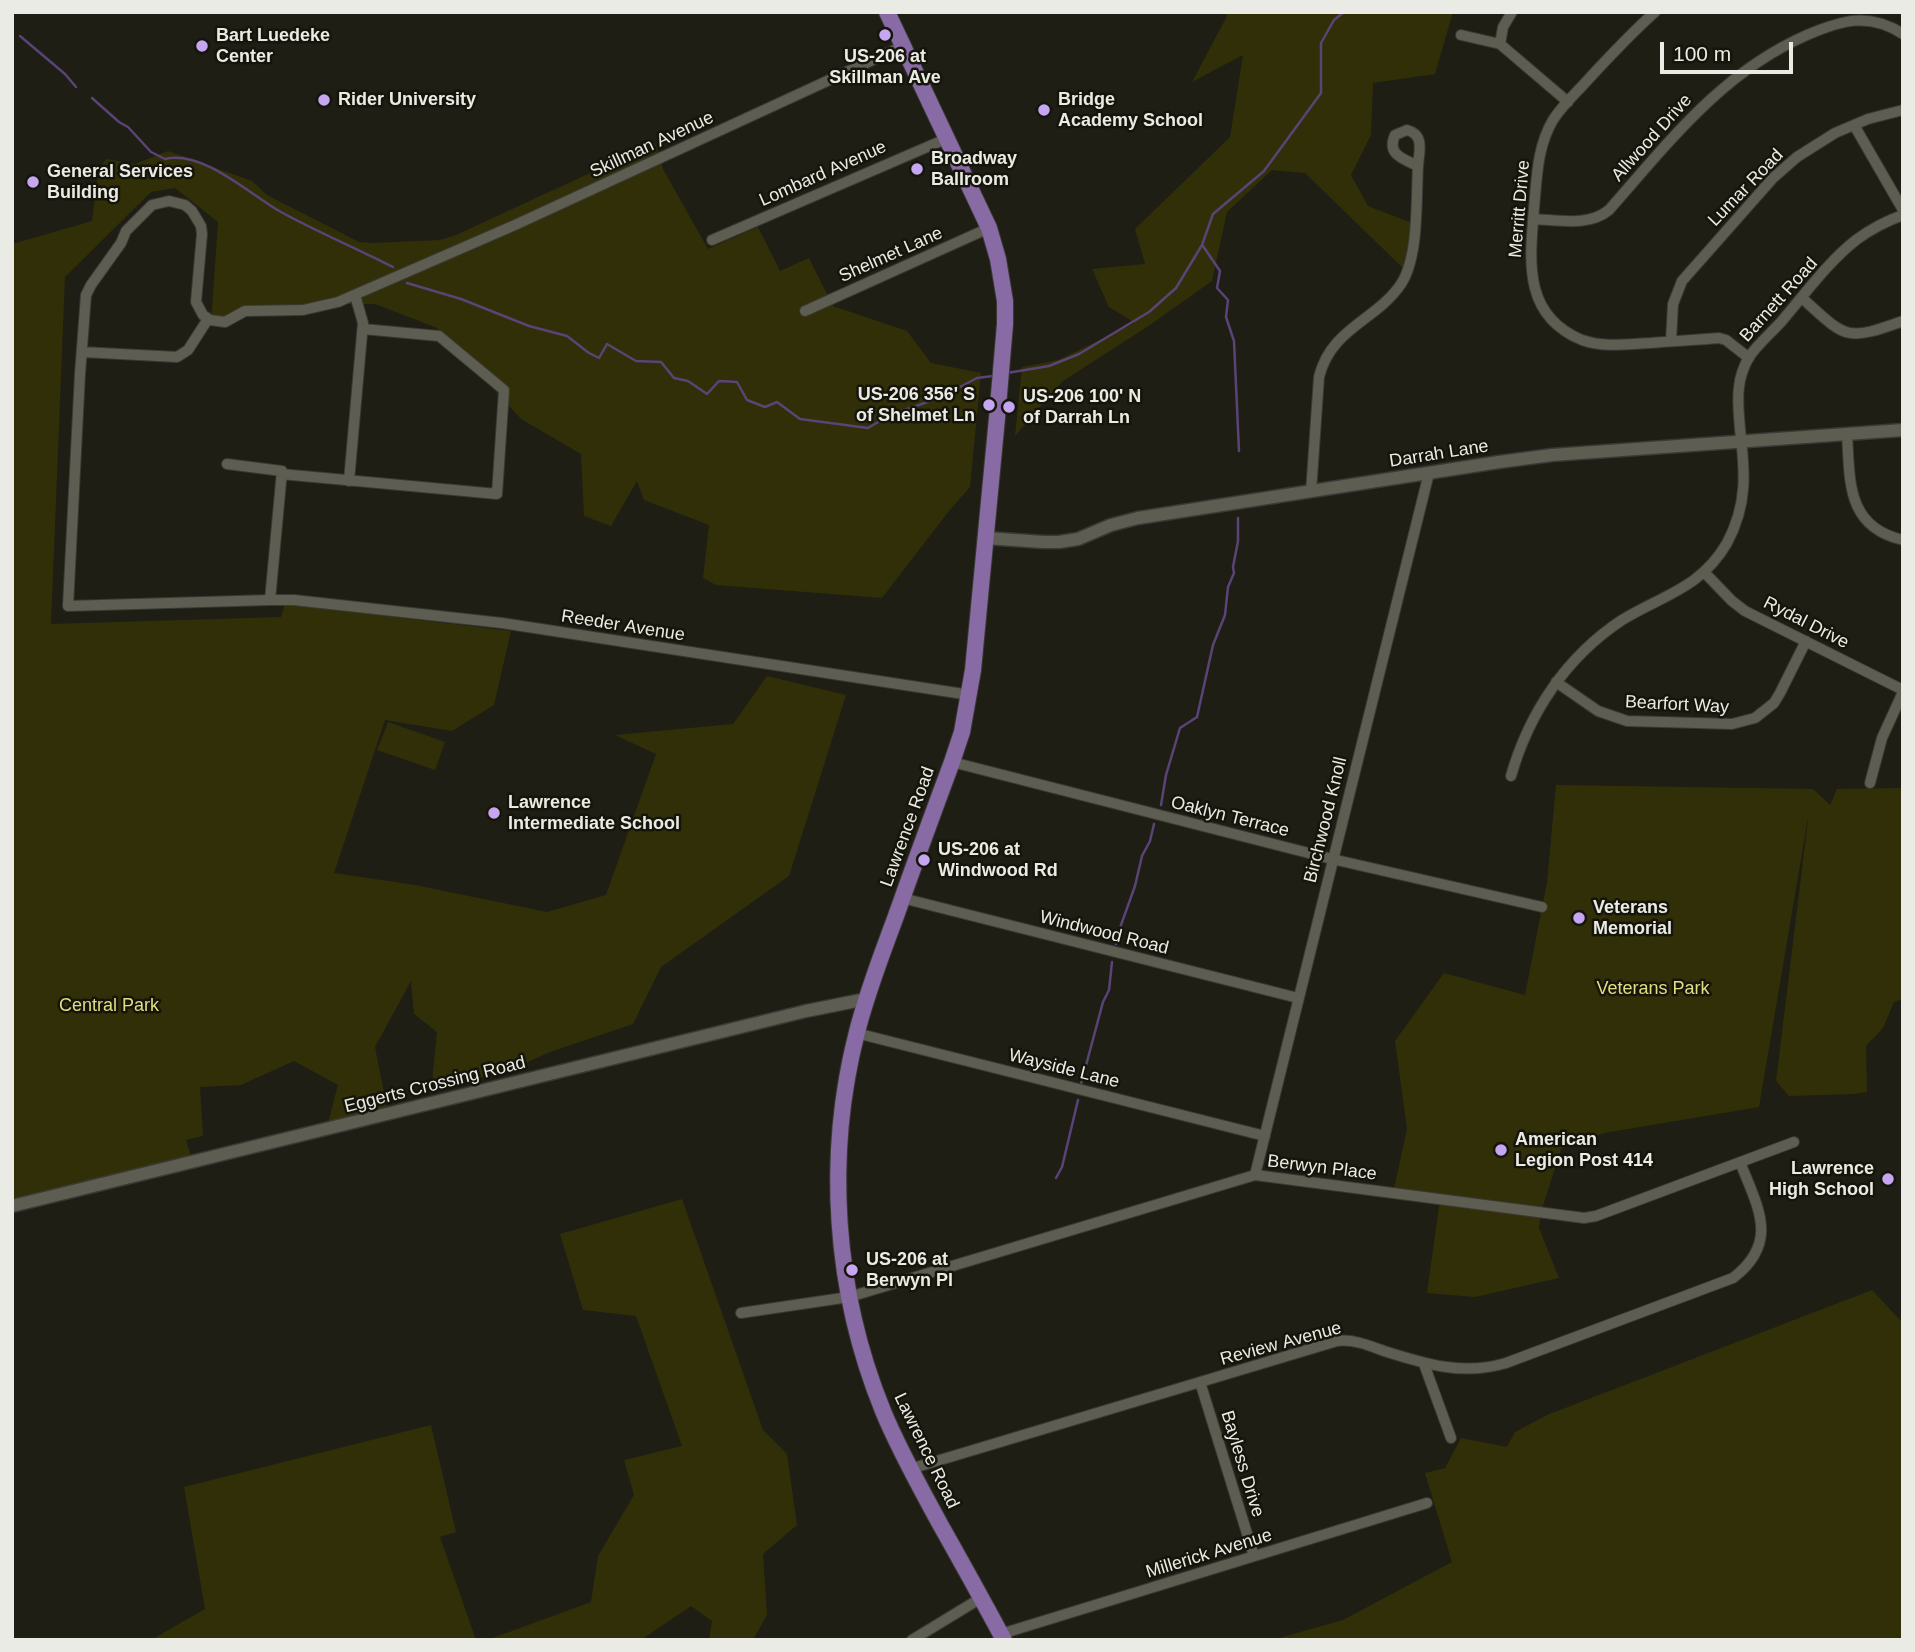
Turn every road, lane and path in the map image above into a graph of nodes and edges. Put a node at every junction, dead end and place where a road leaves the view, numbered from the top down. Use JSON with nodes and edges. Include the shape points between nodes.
{"nodes":[{"id":1,"x":887,"y":12,"type":"edge"},
{"id":2,"x":1512,"y":12,"type":"edge"},
{"id":3,"x":1655,"y":12,"type":"edge"},
{"id":4,"x":1903,"y":34,"type":"edge"},
{"id":5,"x":1461,"y":35,"type":"dead end"},
{"id":6,"x":1500,"y":44,"type":"junction"},
{"id":7,"x":903,"y":46,"type":"junction"},
{"id":8,"x":1568,"y":102,"type":"junction"},
{"id":9,"x":1903,"y":110,"type":"edge"},
{"id":10,"x":1854,"y":125,"type":"junction"},
{"id":11,"x":948,"y":138,"type":"junction"},
{"id":12,"x":1418,"y":166,"type":"dead end"},
{"id":13,"x":1903,"y":212,"type":"edge"},
{"id":14,"x":1534,"y":219,"type":"junction"},
{"id":15,"x":989,"y":228,"type":"junction"},
{"id":16,"x":712,"y":240,"type":"dead end"},
{"id":17,"x":355,"y":295,"type":"junction"},
{"id":18,"x":1801,"y":298,"type":"junction"},
{"id":19,"x":805,"y":311,"type":"dead end"},
{"id":20,"x":208,"y":319,"type":"junction"},
{"id":21,"x":1903,"y":321,"type":"edge"},
{"id":22,"x":363,"y":329,"type":"junction"},
{"id":23,"x":1671,"y":341,"type":"junction"},
{"id":24,"x":82,"y":352,"type":"junction"},
{"id":25,"x":1749,"y":358,"type":"junction"},
{"id":26,"x":1903,"y":430,"type":"edge"},
{"id":27,"x":1847,"y":434,"type":"junction"},
{"id":28,"x":1742,"y":442,"type":"junction"},
{"id":29,"x":227,"y":464,"type":"dead end"},
{"id":30,"x":1429,"y":473,"type":"junction"},
{"id":31,"x":281,"y":474,"type":"junction"},
{"id":32,"x":349,"y":481,"type":"junction"},
{"id":33,"x":1311,"y":492,"type":"junction"},
{"id":34,"x":986,"y":538,"type":"junction"},
{"id":35,"x":1903,"y":540,"type":"edge"},
{"id":36,"x":1704,"y":572,"type":"junction"},
{"id":37,"x":270,"y":600,"type":"junction"},
{"id":38,"x":1806,"y":641,"type":"junction"},
{"id":39,"x":1556,"y":682,"type":"junction"},
{"id":40,"x":1903,"y":691,"type":"edge"},
{"id":41,"x":970,"y":695,"type":"junction"},
{"id":42,"x":952,"y":762,"type":"junction"},
{"id":43,"x":1511,"y":776,"type":"dead end"},
{"id":44,"x":1870,"y":783,"type":"dead end"},
{"id":45,"x":1332,"y":859,"type":"junction"},
{"id":46,"x":902,"y":898,"type":"junction"},
{"id":47,"x":1542,"y":907,"type":"dead end"},
{"id":48,"x":1297,"y":998,"type":"junction"},
{"id":49,"x":866,"y":999,"type":"junction"},
{"id":50,"x":856,"y":1033,"type":"junction"},
{"id":51,"x":1265,"y":1136,"type":"junction"},
{"id":52,"x":1789,"y":1144,"type":"dead end"},
{"id":53,"x":1740,"y":1162,"type":"junction"},
{"id":54,"x":1255,"y":1175,"type":"junction"},
{"id":55,"x":12,"y":1206,"type":"edge"},
{"id":56,"x":849,"y":1297,"type":"junction"},
{"id":57,"x":741,"y":1313,"type":"dead end"},
{"id":58,"x":1424,"y":1364,"type":"junction"},
{"id":59,"x":1200,"y":1382,"type":"junction"},
{"id":60,"x":1451,"y":1438,"type":"dead end"},
{"id":61,"x":910,"y":1469,"type":"junction"},
{"id":62,"x":1427,"y":1503,"type":"dead end"},
{"id":63,"x":1254,"y":1556,"type":"junction"},
{"id":64,"x":981,"y":1598,"type":"junction"},
{"id":65,"x":1003,"y":1637,"type":"edge"},
{"id":66,"x":912,"y":1640,"type":"edge"}],
"edges":[{"from":1,"to":7,"type":"main road","name":"Lawrence Road"},
{"from":2,"to":6,"type":"street"},
{"from":3,"to":8,"type":"street","name":"Merritt Drive"},
{"from":4,"to":14,"type":"street","name":"Allwood Drive","via":[[1880,23],[1857,20],[1797,39],[1718,90],[1602,215],[1585,221]]},
{"from":5,"to":6,"type":"street"},
{"from":6,"to":8,"type":"street"},
{"from":7,"to":11,"type":"main road","name":"Lawrence Road"},
{"from":7,"to":17,"type":"street","name":"Skillman Avenue"},
{"from":8,"to":14,"type":"street","name":"Merritt Drive","via":[[1553,121],[1540,151]]},
{"from":9,"to":10,"type":"street","name":"Lumar Road"},
{"from":10,"to":13,"type":"street"},
{"from":10,"to":23,"type":"street","name":"Lumar Road","via":[[1815,145],[1773,178],[1682,281],[1673,304]]},
{"from":11,"to":15,"type":"main road","name":"Lawrence Road"},
{"from":11,"to":16,"type":"street","name":"Lombard Avenue"},
{"from":12,"to":33,"type":"street","via":[[1413,250],[1407,272],[1394,293],[1335,345],[1322,367]]},
{"from":13,"to":18,"type":"street","name":"Barnett Road","via":[[1856,240]]},
{"from":14,"to":23,"type":"street","name":"Merritt Drive","via":[[1533,282],[1543,307],[1561,328],[1597,344]]},
{"from":15,"to":19,"type":"street","name":"Shelmet Lane"},
{"from":15,"to":34,"type":"main road","name":"Lawrence Road","via":[[998,260],[1005,324]]},
{"from":17,"to":20,"type":"street","name":"Skillman Avenue","via":[[303,310],[245,311],[225,321]]},
{"from":17,"to":22,"type":"street"},
{"from":18,"to":21,"type":"street","via":[[1833,327],[1850,334],[1867,334]]},
{"from":18,"to":25,"type":"street","name":"Barnett Road"},
{"from":20,"to":24,"type":"street","via":[[177,357]]},
{"from":20,"to":24,"type":"street","via":[[196,302],[201,226],[184,205],[160,202],[126,231],[90,285]]},
{"from":22,"to":32,"type":"street"},
{"from":22,"to":32,"type":"street","via":[[439,336],[504,390],[497,494]]},
{"from":23,"to":25,"type":"street","name":"Merritt Drive","via":[[1719,338]]},
{"from":24,"to":37,"type":"street","name":"Reeder Avenue","via":[[68,606]]},
{"from":25,"to":28,"type":"street","name":"Barnett Road","via":[[1739,387]]},
{"from":26,"to":27,"type":"street","name":"Darrah Lane"},
{"from":27,"to":28,"type":"street","name":"Darrah Lane"},
{"from":27,"to":35,"type":"street","via":[[1850,487],[1857,508],[1880,533]]},
{"from":28,"to":30,"type":"street","name":"Darrah Lane","via":[[1563,454]]},
{"from":28,"to":36,"type":"street","name":"Barnett Road","via":[[1745,480],[1738,516],[1725,546]]},
{"from":29,"to":31,"type":"street"},
{"from":30,"to":33,"type":"street","name":"Darrah Lane"},
{"from":30,"to":45,"type":"street","name":"Birchwood Knoll"},
{"from":31,"to":32,"type":"street"},
{"from":31,"to":37,"type":"street"},
{"from":33,"to":34,"type":"street","name":"Darrah Lane","via":[[1138,518],[1059,542]]},
{"from":34,"to":41,"type":"main road","name":"Lawrence Road"},
{"from":36,"to":38,"type":"street","name":"Rydal Drive","via":[[1745,611]]},
{"from":36,"to":39,"type":"street","name":"Barnett Road","via":[[1604,633]]},
{"from":37,"to":41,"type":"street","name":"Reeder Avenue","via":[[502,623]]},
{"from":38,"to":39,"type":"street","name":"Bearfort Way","via":[[1774,703],[1755,718],[1732,724],[1627,721],[1598,710]]},
{"from":38,"to":40,"type":"street","name":"Rydal Drive"},
{"from":39,"to":43,"type":"street","name":"Barnett Road","via":[[1532,720]]},
{"from":40,"to":44,"type":"street","via":[[1882,738]]},
{"from":41,"to":42,"type":"main road","name":"Lawrence Road"},
{"from":42,"to":45,"type":"street","name":"Oaklyn Terrace"},
{"from":42,"to":46,"type":"main road","name":"Lawrence Road"},
{"from":45,"to":47,"type":"street","name":"Oaklyn Terrace"},
{"from":45,"to":48,"type":"street","name":"Birchwood Knoll"},
{"from":46,"to":48,"type":"street","name":"Windwood Road"},
{"from":46,"to":49,"type":"main road","name":"Lawrence Road"},
{"from":48,"to":51,"type":"street","name":"Birchwood Knoll"},
{"from":49,"to":50,"type":"main road","name":"Lawrence Road"},
{"from":49,"to":55,"type":"street","name":"Eggerts Crossing Road"},
{"from":50,"to":51,"type":"street","name":"Wayside Lane"},
{"from":50,"to":56,"type":"main road","name":"Lawrence Road","via":[[838,1161],[840,1235]]},
{"from":51,"to":54,"type":"street","name":"Birchwood Knoll"},
{"from":52,"to":53,"type":"street","name":"Berwyn Place"},
{"from":53,"to":54,"type":"street","name":"Berwyn Place","via":[[1584,1219]]},
{"from":53,"to":58,"type":"street","name":"Review Avenue","via":[[1759,1210],[1762,1231],[1756,1253],[1733,1278],[1497,1365],[1462,1369]]},
{"from":54,"to":56,"type":"street","name":"Berwyn Place"},
{"from":56,"to":57,"type":"street","name":"Berwyn Place"},
{"from":56,"to":61,"type":"main road","name":"Lawrence Road","via":[[882,1410]]},
{"from":58,"to":59,"type":"street","name":"Review Avenue","via":[[1346,1340]]},
{"from":58,"to":60,"type":"street"},
{"from":59,"to":61,"type":"street","name":"Review Avenue"},
{"from":59,"to":63,"type":"street","name":"Bayless Drive"},
{"from":61,"to":64,"type":"main road","name":"Lawrence Road"},
{"from":62,"to":63,"type":"street","name":"Millerick Avenue"},
{"from":63,"to":65,"type":"street","name":"Millerick Avenue"},
{"from":64,"to":65,"type":"main road","name":"Lawrence Road"},
{"from":64,"to":66,"type":"street"}]}
